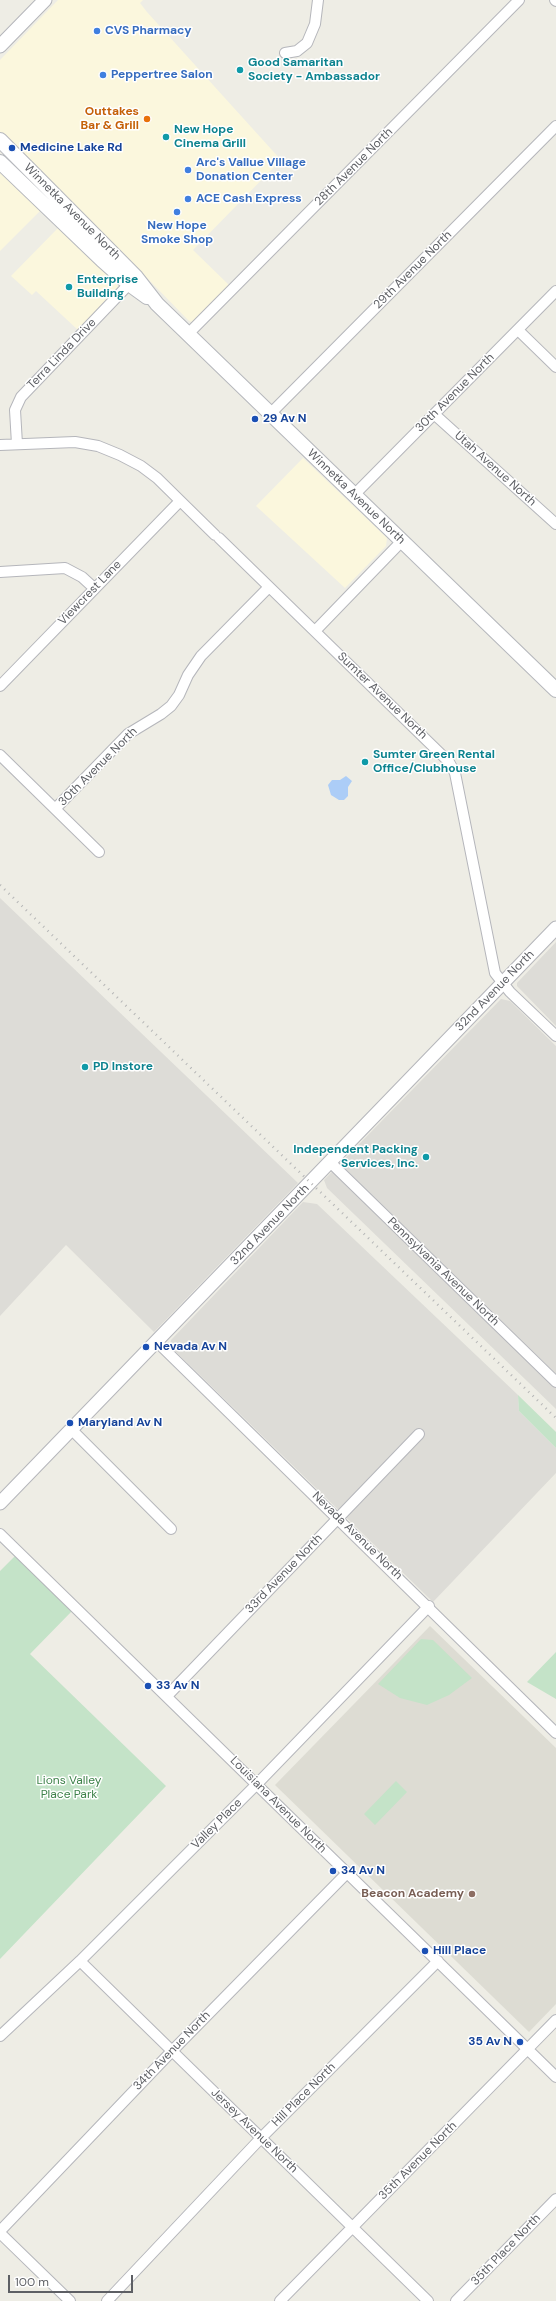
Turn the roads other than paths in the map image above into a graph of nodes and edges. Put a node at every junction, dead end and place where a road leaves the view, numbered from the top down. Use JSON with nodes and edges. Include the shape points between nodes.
{"nodes":[{"id":1,"x":45,"y":0,"type":"edge"},
{"id":2,"x":318,"y":0,"type":"edge"},
{"id":3,"x":519,"y":0,"type":"edge"},
{"id":4,"x":0,"y":46,"type":"edge"},
{"id":5,"x":285,"y":53,"type":"dead end"},
{"id":6,"x":556,"y":126,"type":"edge"},
{"id":7,"x":0,"y":140,"type":"edge"},
{"id":8,"x":0,"y":162,"type":"edge"},
{"id":9,"x":132,"y":281,"type":"junction"},
{"id":10,"x":556,"y":291,"type":"edge"},
{"id":11,"x":518,"y":330,"type":"junction"},
{"id":12,"x":188,"y":334,"type":"junction"},
{"id":13,"x":556,"y":368,"type":"edge"},
{"id":14,"x":270,"y":414,"type":"junction"},
{"id":15,"x":434,"y":414,"type":"junction"},
{"id":16,"x":17,"y":444,"type":"junction"},
{"id":17,"x":0,"y":445,"type":"edge"},
{"id":18,"x":354,"y":495,"type":"junction"},
{"id":19,"x":180,"y":501,"type":"junction"},
{"id":20,"x":556,"y":524,"type":"edge"},
{"id":21,"x":402,"y":541,"type":"junction"},
{"id":22,"x":0,"y":572,"type":"edge"},
{"id":23,"x":269,"y":587,"type":"junction"},
{"id":24,"x":94,"y":588,"type":"junction"},
{"id":25,"x":315,"y":631,"type":"junction"},
{"id":26,"x":0,"y":686,"type":"edge"},
{"id":27,"x":556,"y":690,"type":"edge"},
{"id":28,"x":0,"y":755,"type":"edge"},
{"id":29,"x":55,"y":809,"type":"junction"},
{"id":30,"x":99,"y":852,"type":"dead end"},
{"id":31,"x":556,"y":928,"type":"edge"},
{"id":32,"x":503,"y":983,"type":"junction"},
{"id":33,"x":556,"y":1036,"type":"edge"},
{"id":34,"x":330,"y":1162,"type":"junction"},
{"id":35,"x":156,"y":1341,"type":"junction"},
{"id":36,"x":556,"y":1382,"type":"edge"},
{"id":37,"x":71,"y":1428,"type":"junction"},
{"id":38,"x":419,"y":1434,"type":"dead end"},
{"id":39,"x":0,"y":1503,"type":"edge"},
{"id":40,"x":338,"y":1518,"type":"junction"},
{"id":41,"x":171,"y":1529,"type":"dead end"},
{"id":42,"x":0,"y":1534,"type":"edge"},
{"id":43,"x":429,"y":1606,"type":"junction"},
{"id":44,"x":167,"y":1696,"type":"junction"},
{"id":45,"x":556,"y":1733,"type":"edge"},
{"id":46,"x":257,"y":1784,"type":"junction"},
{"id":47,"x":346,"y":1873,"type":"junction"},
{"id":48,"x":80,"y":1961,"type":"junction"},
{"id":49,"x":438,"y":1961,"type":"junction"},
{"id":50,"x":556,"y":2020,"type":"edge"},
{"id":51,"x":0,"y":2036,"type":"edge"},
{"id":52,"x":528,"y":2049,"type":"junction"},
{"id":53,"x":172,"y":2051,"type":"junction"},
{"id":54,"x":556,"y":2076,"type":"edge"},
{"id":55,"x":261,"y":2138,"type":"junction"},
{"id":56,"x":556,"y":2199,"type":"edge"},
{"id":57,"x":352,"y":2227,"type":"junction"},
{"id":58,"x":0,"y":2232,"type":"edge"},
{"id":59,"x":70,"y":2301,"type":"edge"},
{"id":60,"x":107,"y":2301,"type":"edge"},
{"id":61,"x":280,"y":2301,"type":"edge"},
{"id":62,"x":428,"y":2301,"type":"edge"},
{"id":63,"x":456,"y":2301,"type":"edge"}],
"edges":[{"from":1,"to":4,"type":"street"},
{"from":2,"to":5,"type":"street","via":[[315,24],[307,43],[297,51]]},
{"from":3,"to":12,"type":"street","name":"28th Avenue North"},
{"from":6,"to":14,"type":"street","name":"29th Avenue North"},
{"from":7,"to":9,"type":"main road","name":"Winnetka Avenue North"},
{"from":8,"to":9,"type":"main road","name":"Winnetka Avenue North"},
{"from":9,"to":12,"type":"main road","name":"Winnetka Avenue North"},
{"from":9,"to":16,"type":"street","name":"Terra Linda Drive","via":[[21,397],[15,410]]},
{"from":10,"to":11,"type":"street","name":"30th Avenue North"},
{"from":11,"to":13,"type":"street"},
{"from":11,"to":15,"type":"street","name":"30th Avenue North"},
{"from":12,"to":14,"type":"main road","name":"Winnetka Avenue North"},
{"from":14,"to":18,"type":"main road","name":"Winnetka Avenue North"},
{"from":15,"to":18,"type":"street","name":"30th Avenue North"},
{"from":15,"to":20,"type":"street","name":"Utah Avenue North"},
{"from":16,"to":17,"type":"street","name":"Sumter Avenue North"},
{"from":16,"to":19,"type":"street","name":"Sumter Avenue North","via":[[76,442],[98,446],[141,466]]},
{"from":18,"to":21,"type":"main road","name":"Winnetka Avenue North"},
{"from":19,"to":23,"type":"street","name":"Sumter Avenue North"},
{"from":19,"to":24,"type":"street","name":"Viewcrest Lane"},
{"from":21,"to":25,"type":"street"},
{"from":21,"to":27,"type":"main road","name":"Winnetka Avenue North"},
{"from":22,"to":24,"type":"street","via":[[65,568]]},
{"from":23,"to":25,"type":"street","name":"Sumter Avenue North"},
{"from":23,"to":29,"type":"street","name":"30th Avenue North","via":[[201,656],[171,706],[128,734]]},
{"from":24,"to":26,"type":"street","name":"Viewcrest Lane"},
{"from":25,"to":32,"type":"street","name":"Sumter Avenue North","via":[[449,762],[455,773],[495,973]]},
{"from":28,"to":29,"type":"street"},
{"from":29,"to":30,"type":"street"},
{"from":31,"to":32,"type":"street","name":"32nd Avenue North"},
{"from":32,"to":33,"type":"street","name":"Sumter Avenue North"},
{"from":32,"to":34,"type":"street","name":"32nd Avenue North"},
{"from":34,"to":35,"type":"street","name":"32nd Avenue North"},
{"from":34,"to":36,"type":"street","name":"Pennsylvania Avenue North"},
{"from":35,"to":37,"type":"street","name":"32nd Avenue North"},
{"from":35,"to":40,"type":"street","name":"Nevada Avenue North"},
{"from":37,"to":39,"type":"street","name":"32nd Avenue North"},
{"from":37,"to":41,"type":"street"},
{"from":38,"to":40,"type":"street","name":"33rd Avenue North"},
{"from":40,"to":43,"type":"street","name":"Nevada Avenue North"},
{"from":40,"to":44,"type":"street","name":"33rd Avenue North"},
{"from":42,"to":44,"type":"street","name":"Louisiana Avenue North"},
{"from":43,"to":45,"type":"street","name":"Nevada Avenue North"},
{"from":43,"to":46,"type":"street","name":"Valley Place"},
{"from":44,"to":46,"type":"street","name":"Louisiana Avenue North"},
{"from":46,"to":47,"type":"street","name":"Louisiana Avenue North"},
{"from":46,"to":48,"type":"street","name":"Valley Place"},
{"from":47,"to":49,"type":"street","name":"Louisiana Avenue North"},
{"from":47,"to":53,"type":"street","name":"34th Avenue North"},
{"from":48,"to":51,"type":"street","name":"Valley Place"},
{"from":48,"to":53,"type":"street","name":"Jersey Avenue North"},
{"from":49,"to":52,"type":"street","name":"Louisiana Avenue North"},
{"from":49,"to":55,"type":"street","name":"Hill Place North"},
{"from":50,"to":52,"type":"street","name":"35th Avenue North"},
{"from":52,"to":54,"type":"street","name":"Louisiana Avenue North"},
{"from":52,"to":57,"type":"street","name":"35th Avenue North"},
{"from":53,"to":55,"type":"street","name":"Jersey Avenue North"},
{"from":53,"to":58,"type":"street","name":"34th Avenue North"},
{"from":55,"to":57,"type":"street","name":"Jersey Avenue North"},
{"from":55,"to":60,"type":"street","name":"Hill Place North"},
{"from":56,"to":63,"type":"street","name":"35th Place North"},
{"from":57,"to":61,"type":"street","name":"35th Avenue North"},
{"from":57,"to":62,"type":"street","name":"Jersey Avenue North"},
{"from":58,"to":59,"type":"street"}]}
